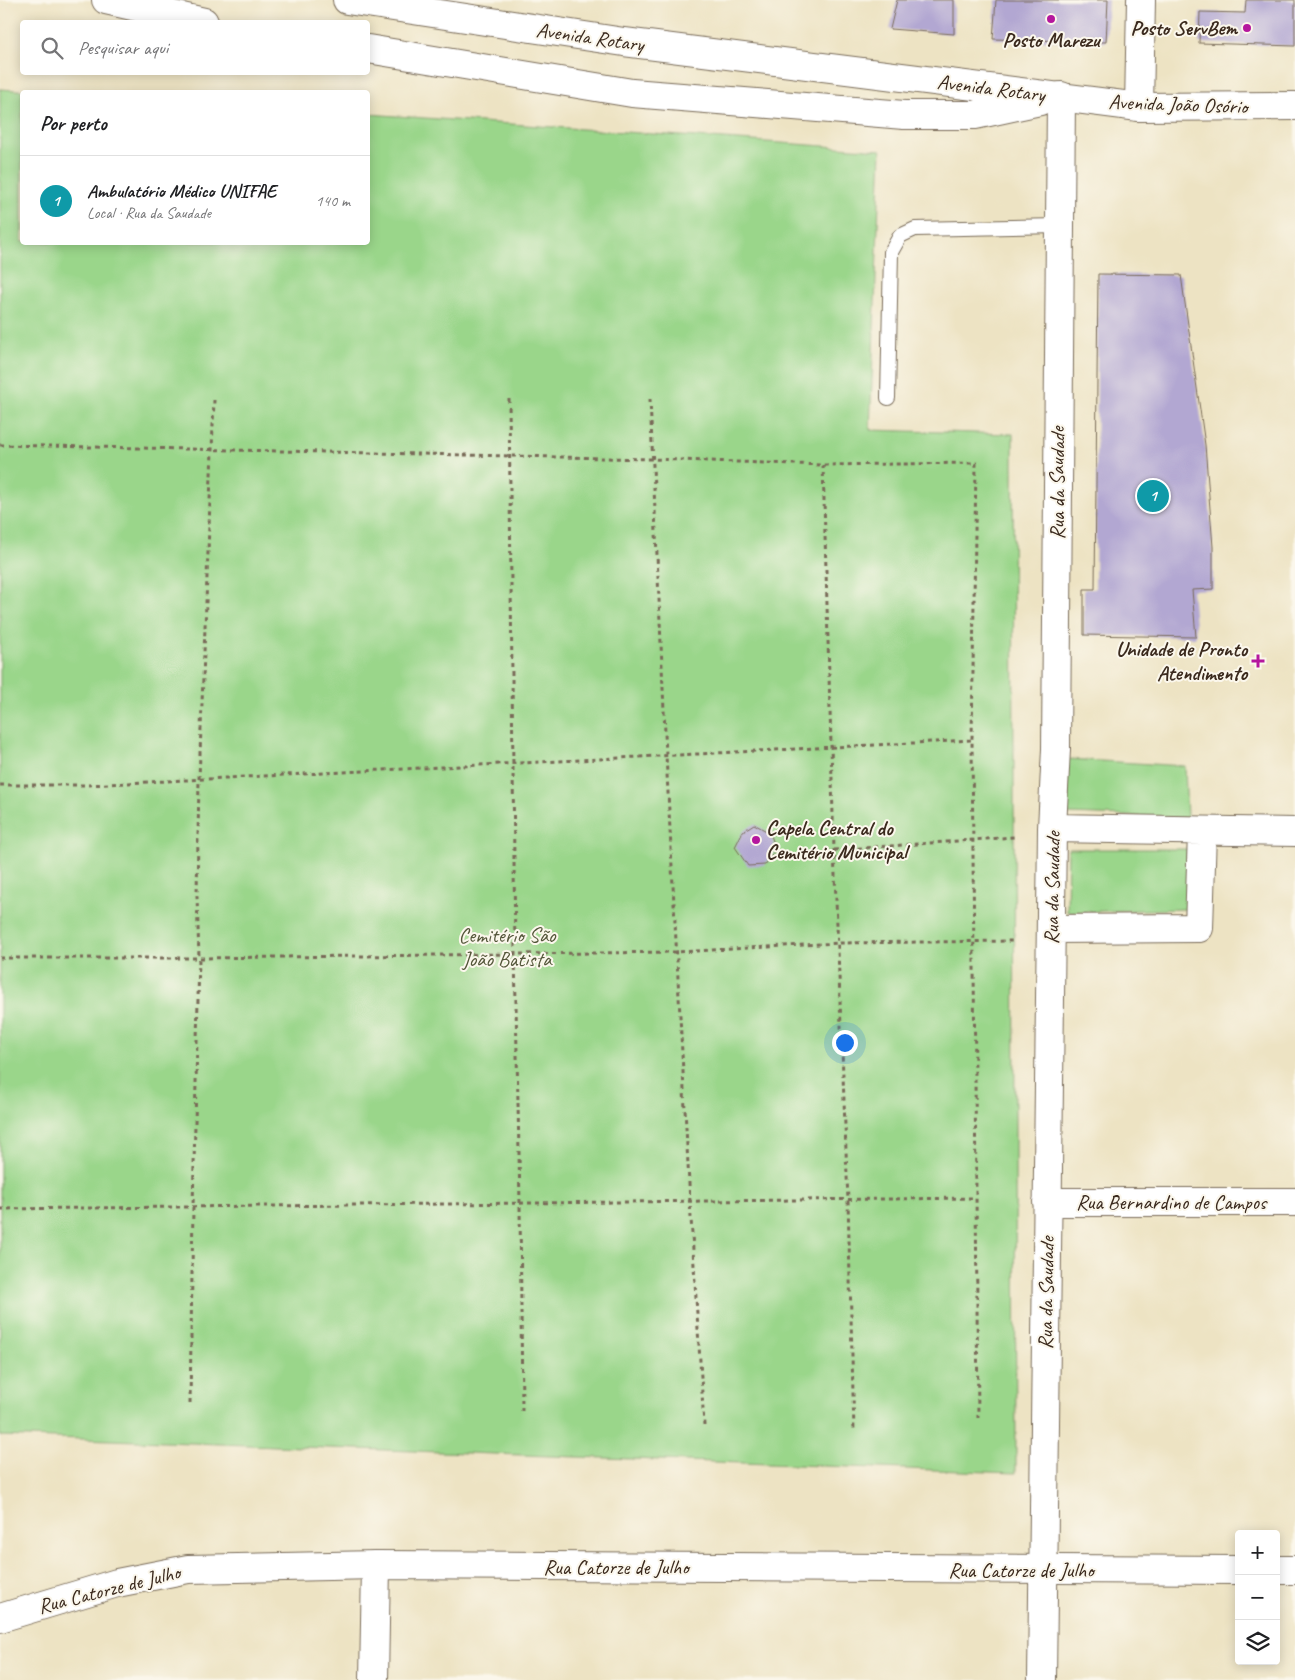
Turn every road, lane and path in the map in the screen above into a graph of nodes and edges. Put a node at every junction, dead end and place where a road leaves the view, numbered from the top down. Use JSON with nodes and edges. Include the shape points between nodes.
{"nodes":[{"id":1,"x":106,"y":0,"type":"edge"},
{"id":2,"x":347,"y":0,"type":"edge"},
{"id":3,"x":1141,"y":0,"type":"edge"},
{"id":4,"x":195,"y":20,"type":"edge"},
{"id":5,"x":370,"y":49,"type":"edge"},
{"id":6,"x":1061,"y":96,"type":"junction"},
{"id":7,"x":1295,"y":106,"type":"edge"},
{"id":8,"x":1139,"y":107,"type":"junction"},
{"id":9,"x":1060,"y":226,"type":"junction"},
{"id":10,"x":650,"y":398,"type":"dead end"},
{"id":11,"x":888,"y":398,"type":"dead end"},
{"id":12,"x":509,"y":399,"type":"dead end"},
{"id":13,"x":214,"y":400,"type":"dead end"},
{"id":14,"x":0,"y":445,"type":"edge"},
{"id":15,"x":212,"y":449,"type":"junction"},
{"id":16,"x":510,"y":456,"type":"junction"},
{"id":17,"x":652,"y":459,"type":"junction"},
{"id":18,"x":823,"y":465,"type":"junction"},
{"id":19,"x":972,"y":740,"type":"junction"},
{"id":20,"x":832,"y":747,"type":"junction"},
{"id":21,"x":666,"y":755,"type":"junction"},
{"id":22,"x":513,"y":763,"type":"junction"},
{"id":23,"x":200,"y":779,"type":"junction"},
{"id":24,"x":0,"y":785,"type":"edge"},
{"id":25,"x":1052,"y":828,"type":"junction"},
{"id":26,"x":1202,"y":832,"type":"junction"},
{"id":27,"x":1295,"y":832,"type":"edge"},
{"id":28,"x":1014,"y":837,"type":"dead end"},
{"id":29,"x":974,"y":840,"type":"junction"},
{"id":30,"x":834,"y":850,"type":"junction"},
{"id":31,"x":1051,"y":929,"type":"junction"},
{"id":32,"x":974,"y":941,"type":"junction"},
{"id":33,"x":1014,"y":941,"type":"dead end"},
{"id":34,"x":839,"y":943,"type":"junction"},
{"id":35,"x":677,"y":952,"type":"junction"},
{"id":36,"x":515,"y":953,"type":"junction"},
{"id":37,"x":0,"y":958,"type":"edge"},
{"id":38,"x":199,"y":958,"type":"junction"},
{"id":39,"x":976,"y":1198,"type":"junction"},
{"id":40,"x":848,"y":1201,"type":"junction"},
{"id":41,"x":690,"y":1202,"type":"junction"},
{"id":42,"x":1047,"y":1202,"type":"junction"},
{"id":43,"x":1295,"y":1202,"type":"edge"},
{"id":44,"x":520,"y":1204,"type":"junction"},
{"id":45,"x":192,"y":1208,"type":"junction"},
{"id":46,"x":0,"y":1209,"type":"edge"},
{"id":47,"x":190,"y":1403,"type":"dead end"},
{"id":48,"x":522,"y":1412,"type":"dead end"},
{"id":49,"x":978,"y":1418,"type":"dead end"},
{"id":50,"x":704,"y":1425,"type":"dead end"},
{"id":51,"x":854,"y":1432,"type":"dead end"},
{"id":52,"x":376,"y":1564,"type":"junction"},
{"id":53,"x":1042,"y":1570,"type":"junction"},
{"id":54,"x":1235,"y":1570,"type":"edge"},
{"id":55,"x":1280,"y":1570,"type":"edge"},
{"id":56,"x":1295,"y":1570,"type":"edge"},
{"id":57,"x":0,"y":1618,"type":"edge"},
{"id":58,"x":374,"y":1680,"type":"edge"},
{"id":59,"x":1042,"y":1680,"type":"edge"}],
"edges":[{"from":1,"to":4,"type":"street"},
{"from":2,"to":6,"type":"street","name":"Avenida Rotary","via":[[624,42]]},
{"from":3,"to":8,"type":"street"},
{"from":5,"to":6,"type":"street","name":"Avenida Rotary","via":[[632,93],[904,115],[975,115]]},
{"from":6,"to":8,"type":"street","name":"Avenida João Osório"},
{"from":6,"to":9,"type":"street","name":"Rua da Saudade"},
{"from":7,"to":8,"type":"street","name":"Avenida João Osório"},
{"from":9,"to":11,"type":"lane","via":[[915,229],[900,236],[891,252]]},
{"from":9,"to":25,"type":"street","name":"Rua da Saudade","via":[[1056,740]]},
{"from":10,"to":17,"type":"path"},
{"from":12,"to":16,"type":"path"},
{"from":13,"to":15,"type":"path"},
{"from":14,"to":15,"type":"path"},
{"from":15,"to":16,"type":"path"},
{"from":15,"to":23,"type":"path"},
{"from":16,"to":17,"type":"path"},
{"from":16,"to":22,"type":"path"},
{"from":17,"to":18,"type":"path"},
{"from":17,"to":21,"type":"path"},
{"from":18,"to":19,"type":"path","via":[[976,463]]},
{"from":18,"to":20,"type":"path"},
{"from":19,"to":20,"type":"path"},
{"from":19,"to":29,"type":"path"},
{"from":20,"to":21,"type":"path"},
{"from":20,"to":30,"type":"path"},
{"from":21,"to":22,"type":"path"},
{"from":21,"to":35,"type":"path"},
{"from":22,"to":23,"type":"path"},
{"from":22,"to":36,"type":"path"},
{"from":23,"to":24,"type":"path","via":[[88,785]]},
{"from":23,"to":38,"type":"path"},
{"from":25,"to":26,"type":"street"},
{"from":25,"to":31,"type":"street","name":"Rua da Saudade"},
{"from":26,"to":27,"type":"street"},
{"from":26,"to":31,"type":"street","via":[[1198,928]]},
{"from":28,"to":29,"type":"path"},
{"from":29,"to":30,"type":"path"},
{"from":29,"to":32,"type":"path"},
{"from":30,"to":34,"type":"path"},
{"from":31,"to":42,"type":"street","name":"Rua da Saudade"},
{"from":32,"to":33,"type":"path"},
{"from":32,"to":34,"type":"path"},
{"from":32,"to":39,"type":"path"},
{"from":34,"to":35,"type":"path"},
{"from":34,"to":40,"type":"path"},
{"from":35,"to":36,"type":"path"},
{"from":35,"to":41,"type":"path"},
{"from":36,"to":38,"type":"path"},
{"from":36,"to":44,"type":"path"},
{"from":37,"to":38,"type":"path"},
{"from":38,"to":45,"type":"path"},
{"from":39,"to":40,"type":"path"},
{"from":39,"to":49,"type":"path"},
{"from":40,"to":41,"type":"path"},
{"from":40,"to":51,"type":"path"},
{"from":41,"to":44,"type":"path"},
{"from":41,"to":50,"type":"path"},
{"from":42,"to":43,"type":"street","name":"Rua Bernardino de Campos"},
{"from":42,"to":53,"type":"street","name":"Rua da Saudade"},
{"from":44,"to":45,"type":"path"},
{"from":44,"to":48,"type":"path"},
{"from":45,"to":46,"type":"path"},
{"from":45,"to":47,"type":"path"},
{"from":52,"to":53,"type":"street","name":"Rua Catorze de Julho"},
{"from":52,"to":57,"type":"street","name":"Rua Catorze de Julho","via":[[188,1569],[117,1583]]},
{"from":52,"to":58,"type":"street"},
{"from":53,"to":54,"type":"street","name":"Rua Catorze de Julho"},
{"from":53,"to":59,"type":"street","name":"Rua da Saudade"},
{"from":55,"to":56,"type":"street"}]}
